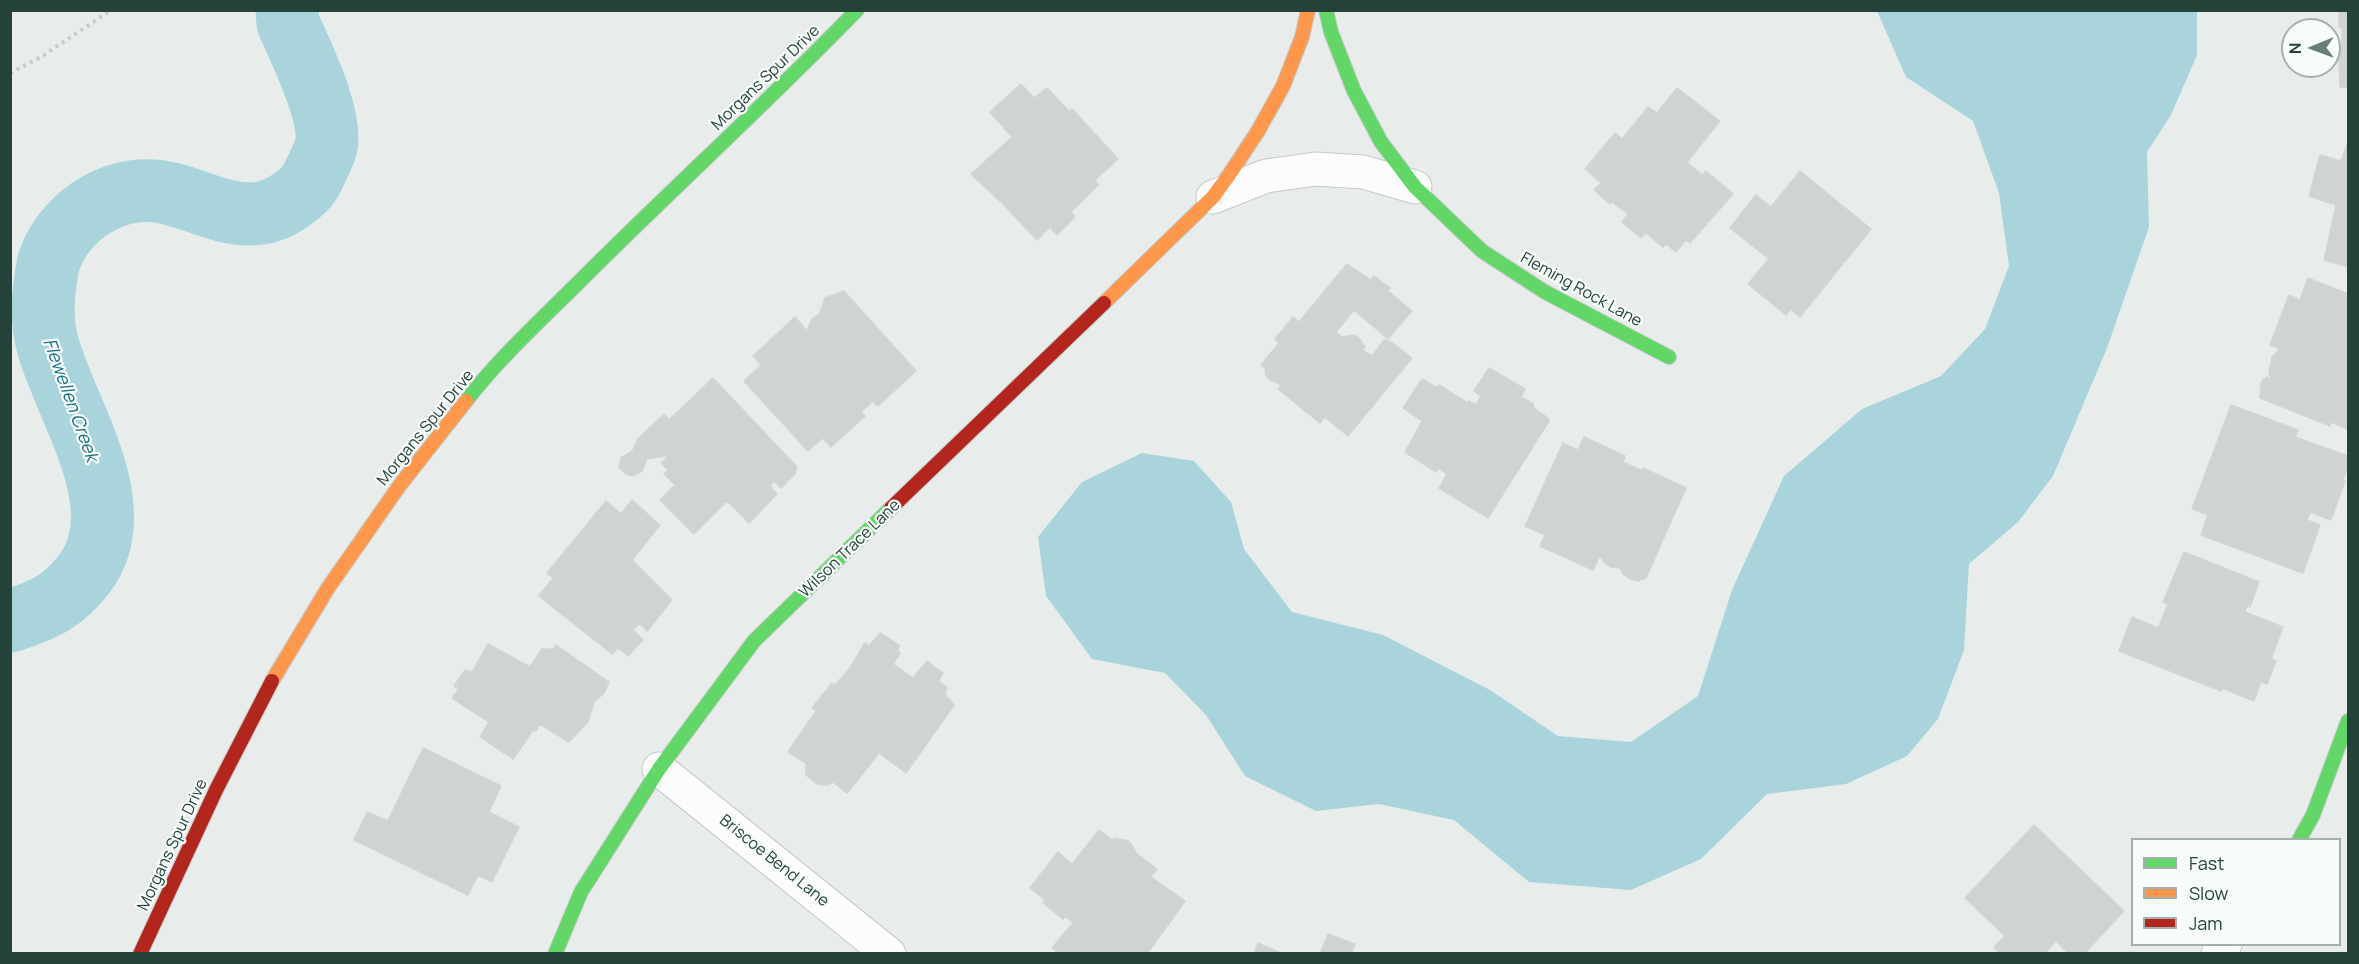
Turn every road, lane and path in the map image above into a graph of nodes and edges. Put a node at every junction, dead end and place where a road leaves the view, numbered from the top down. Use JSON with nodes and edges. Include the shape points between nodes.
{"nodes":[{"id":1,"x":111,"y":10,"type":"edge"},
{"id":2,"x":857,"y":10,"type":"edge"},
{"id":3,"x":1308,"y":10,"type":"edge"},
{"id":4,"x":1326,"y":10,"type":"edge"},
{"id":5,"x":10,"y":74,"type":"edge"},
{"id":6,"x":1415,"y":187,"type":"junction"},
{"id":7,"x":1213,"y":197,"type":"junction"},
{"id":8,"x":1669,"y":357,"type":"dead end"},
{"id":9,"x":2349,"y":721,"type":"edge"},
{"id":10,"x":659,"y":769,"type":"junction"},
{"id":11,"x":2300,"y":838,"type":"edge"},
{"id":12,"x":140,"y":954,"type":"edge"},
{"id":13,"x":555,"y":954,"type":"edge"},
{"id":14,"x":889,"y":954,"type":"edge"}],
"edges":[{"from":1,"to":5,"type":"path"},
{"from":2,"to":12,"type":"street","name":"Morgans Spur Drive","via":[[551,310],[472,393],[400,485],[328,588],[271,683]]},
{"from":3,"to":7,"type":"street","name":"Wilson Trace Lane","via":[[1282,92]]},
{"from":4,"to":6,"type":"street","name":"Fleming Rock Lane","via":[[1354,91],[1381,142]]},
{"from":6,"to":7,"type":"street","name":"Wilson Trace Lane","via":[[1363,172],[1316,169],[1266,176]]},
{"from":6,"to":8,"type":"street","name":"Fleming Rock Lane","via":[[1482,251],[1545,292]]},
{"from":7,"to":10,"type":"street","name":"Wilson Trace Lane","via":[[754,641]]},
{"from":9,"to":11,"type":"street","via":[[2313,815]]},
{"from":10,"to":13,"type":"street","name":"Wilson Trace Lane","via":[[581,892]]},
{"from":10,"to":14,"type":"street","name":"Briscoe Bend Lane"}]}
